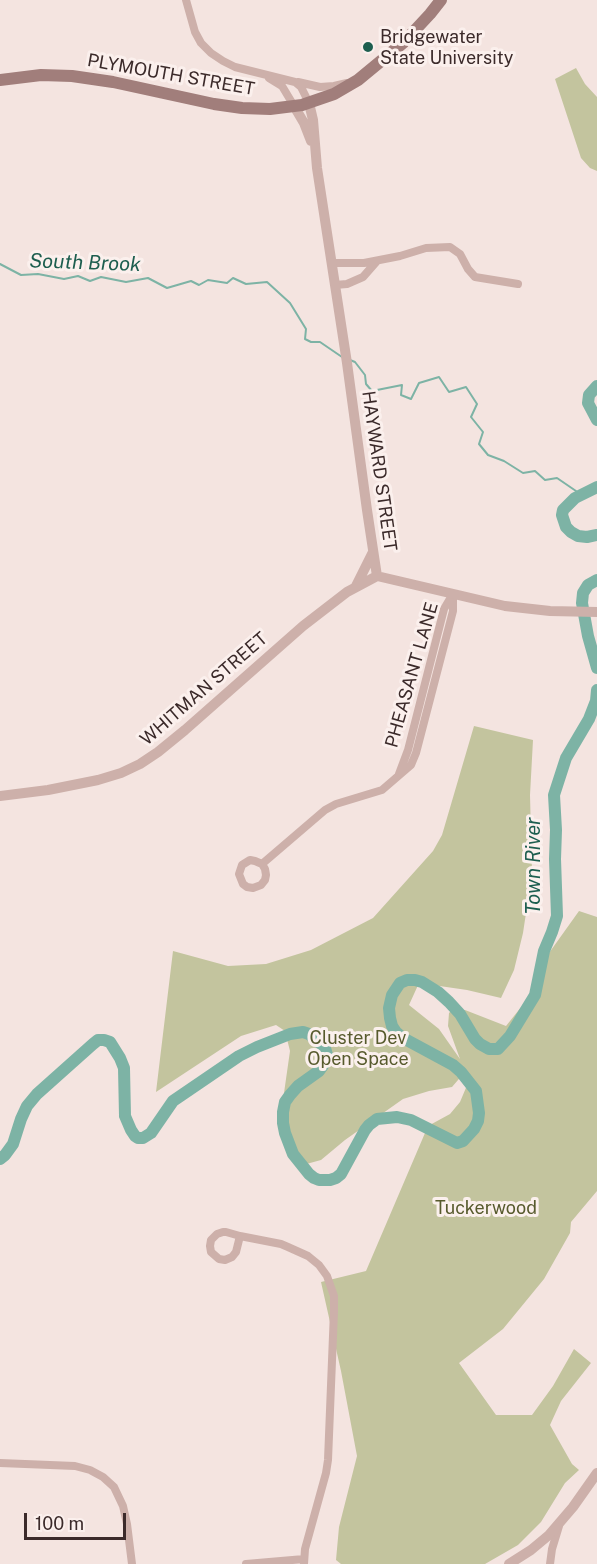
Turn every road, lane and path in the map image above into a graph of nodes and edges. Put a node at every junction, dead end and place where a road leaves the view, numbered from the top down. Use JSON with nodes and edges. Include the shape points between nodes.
{"nodes":[{"id":1,"x":186,"y":0,"type":"edge"},
{"id":2,"x":441,"y":0,"type":"edge"},
{"id":3,"x":264,"y":75,"type":"junction"},
{"id":4,"x":284,"y":78,"type":"junction"},
{"id":5,"x":0,"y":80,"type":"edge"},
{"id":6,"x":356,"y":81,"type":"junction"},
{"id":7,"x":309,"y":104,"type":"junction"},
{"id":8,"x":294,"y":106,"type":"junction"},
{"id":9,"x":314,"y":150,"type":"junction"},
{"id":10,"x":377,"y":260,"type":"junction"},
{"id":11,"x":331,"y":262,"type":"junction"},
{"id":12,"x":518,"y":284,"type":"dead end"},
{"id":13,"x":334,"y":285,"type":"junction"},
{"id":14,"x":373,"y":551,"type":"junction"},
{"id":15,"x":378,"y":576,"type":"junction"},
{"id":16,"x":356,"y":587,"type":"junction"},
{"id":17,"x":453,"y":595,"type":"junction"},
{"id":18,"x":594,"y":612,"type":"edge"},
{"id":19,"x":0,"y":796,"type":"edge"},
{"id":20,"x":262,"y":864,"type":"dead end"},
{"id":21,"x":240,"y":1236,"type":"dead end"},
{"id":22,"x":0,"y":1463,"type":"edge"},
{"id":23,"x":597,"y":1473,"type":"edge"},
{"id":24,"x":560,"y":1522,"type":"junction"},
{"id":25,"x":304,"y":1562,"type":"edge"},
{"id":26,"x":132,"y":1564,"type":"edge"},
{"id":27,"x":246,"y":1564,"type":"edge"},
{"id":28,"x":509,"y":1564,"type":"edge"},
{"id":29,"x":550,"y":1564,"type":"edge"}],
"edges":[{"from":1,"to":3,"type":"street","via":[[195,32],[211,53],[229,64]]},
{"from":2,"to":6,"type":"main road","name":"PLYMOUTH STREET","via":[[404,42]]},
{"from":3,"to":4,"type":"street"},
{"from":3,"to":8,"type":"street","via":[[282,86]]},
{"from":4,"to":6,"type":"street","via":[[320,87]]},
{"from":4,"to":7,"type":"street","via":[[300,85]]},
{"from":5,"to":8,"type":"main road","name":"PLYMOUTH STREET","via":[[72,76],[229,107]]},
{"from":6,"to":7,"type":"main road","name":"PLYMOUTH STREET","via":[[339,93]]},
{"from":7,"to":8,"type":"main road","name":"PLYMOUTH STREET"},
{"from":7,"to":9,"type":"street","name":"HAYWARD STREET"},
{"from":8,"to":9,"type":"street","name":"HAYWARD STREET"},
{"from":9,"to":11,"type":"street","name":"HAYWARD STREET"},
{"from":10,"to":11,"type":"street"},
{"from":10,"to":12,"type":"street","via":[[426,248],[450,247],[460,254],[475,277]]},
{"from":10,"to":13,"type":"street","via":[[363,277]]},
{"from":11,"to":13,"type":"street","name":"HAYWARD STREET"},
{"from":13,"to":14,"type":"street","name":"HAYWARD STREET"},
{"from":14,"to":15,"type":"street","name":"HAYWARD STREET"},
{"from":14,"to":16,"type":"street"},
{"from":15,"to":16,"type":"street","name":"WHITMAN STREET"},
{"from":15,"to":17,"type":"street","name":"HAYWARD STREET"},
{"from":16,"to":19,"type":"street","name":"WHITMAN STREET","via":[[290,637],[185,730],[140,764],[110,777]]},
{"from":17,"to":18,"type":"street","name":"HAYWARD STREET","via":[[517,608]]},
{"from":17,"to":20,"type":"street","name":"PHEASANT LANE","via":[[453,611],[432,674],[416,757],[411,765],[382,790],[326,810]]},
{"from":21,"to":25,"type":"street","via":[[281,1244],[308,1256],[327,1276],[334,1296],[328,1460]]},
{"from":22,"to":26,"type":"street","via":[[75,1466],[103,1477],[114,1487],[123,1506]]},
{"from":23,"to":24,"type":"street"},
{"from":24,"to":28,"type":"street","via":[[543,1540]]},
{"from":24,"to":29,"type":"street"},
{"from":25,"to":27,"type":"street"}]}
